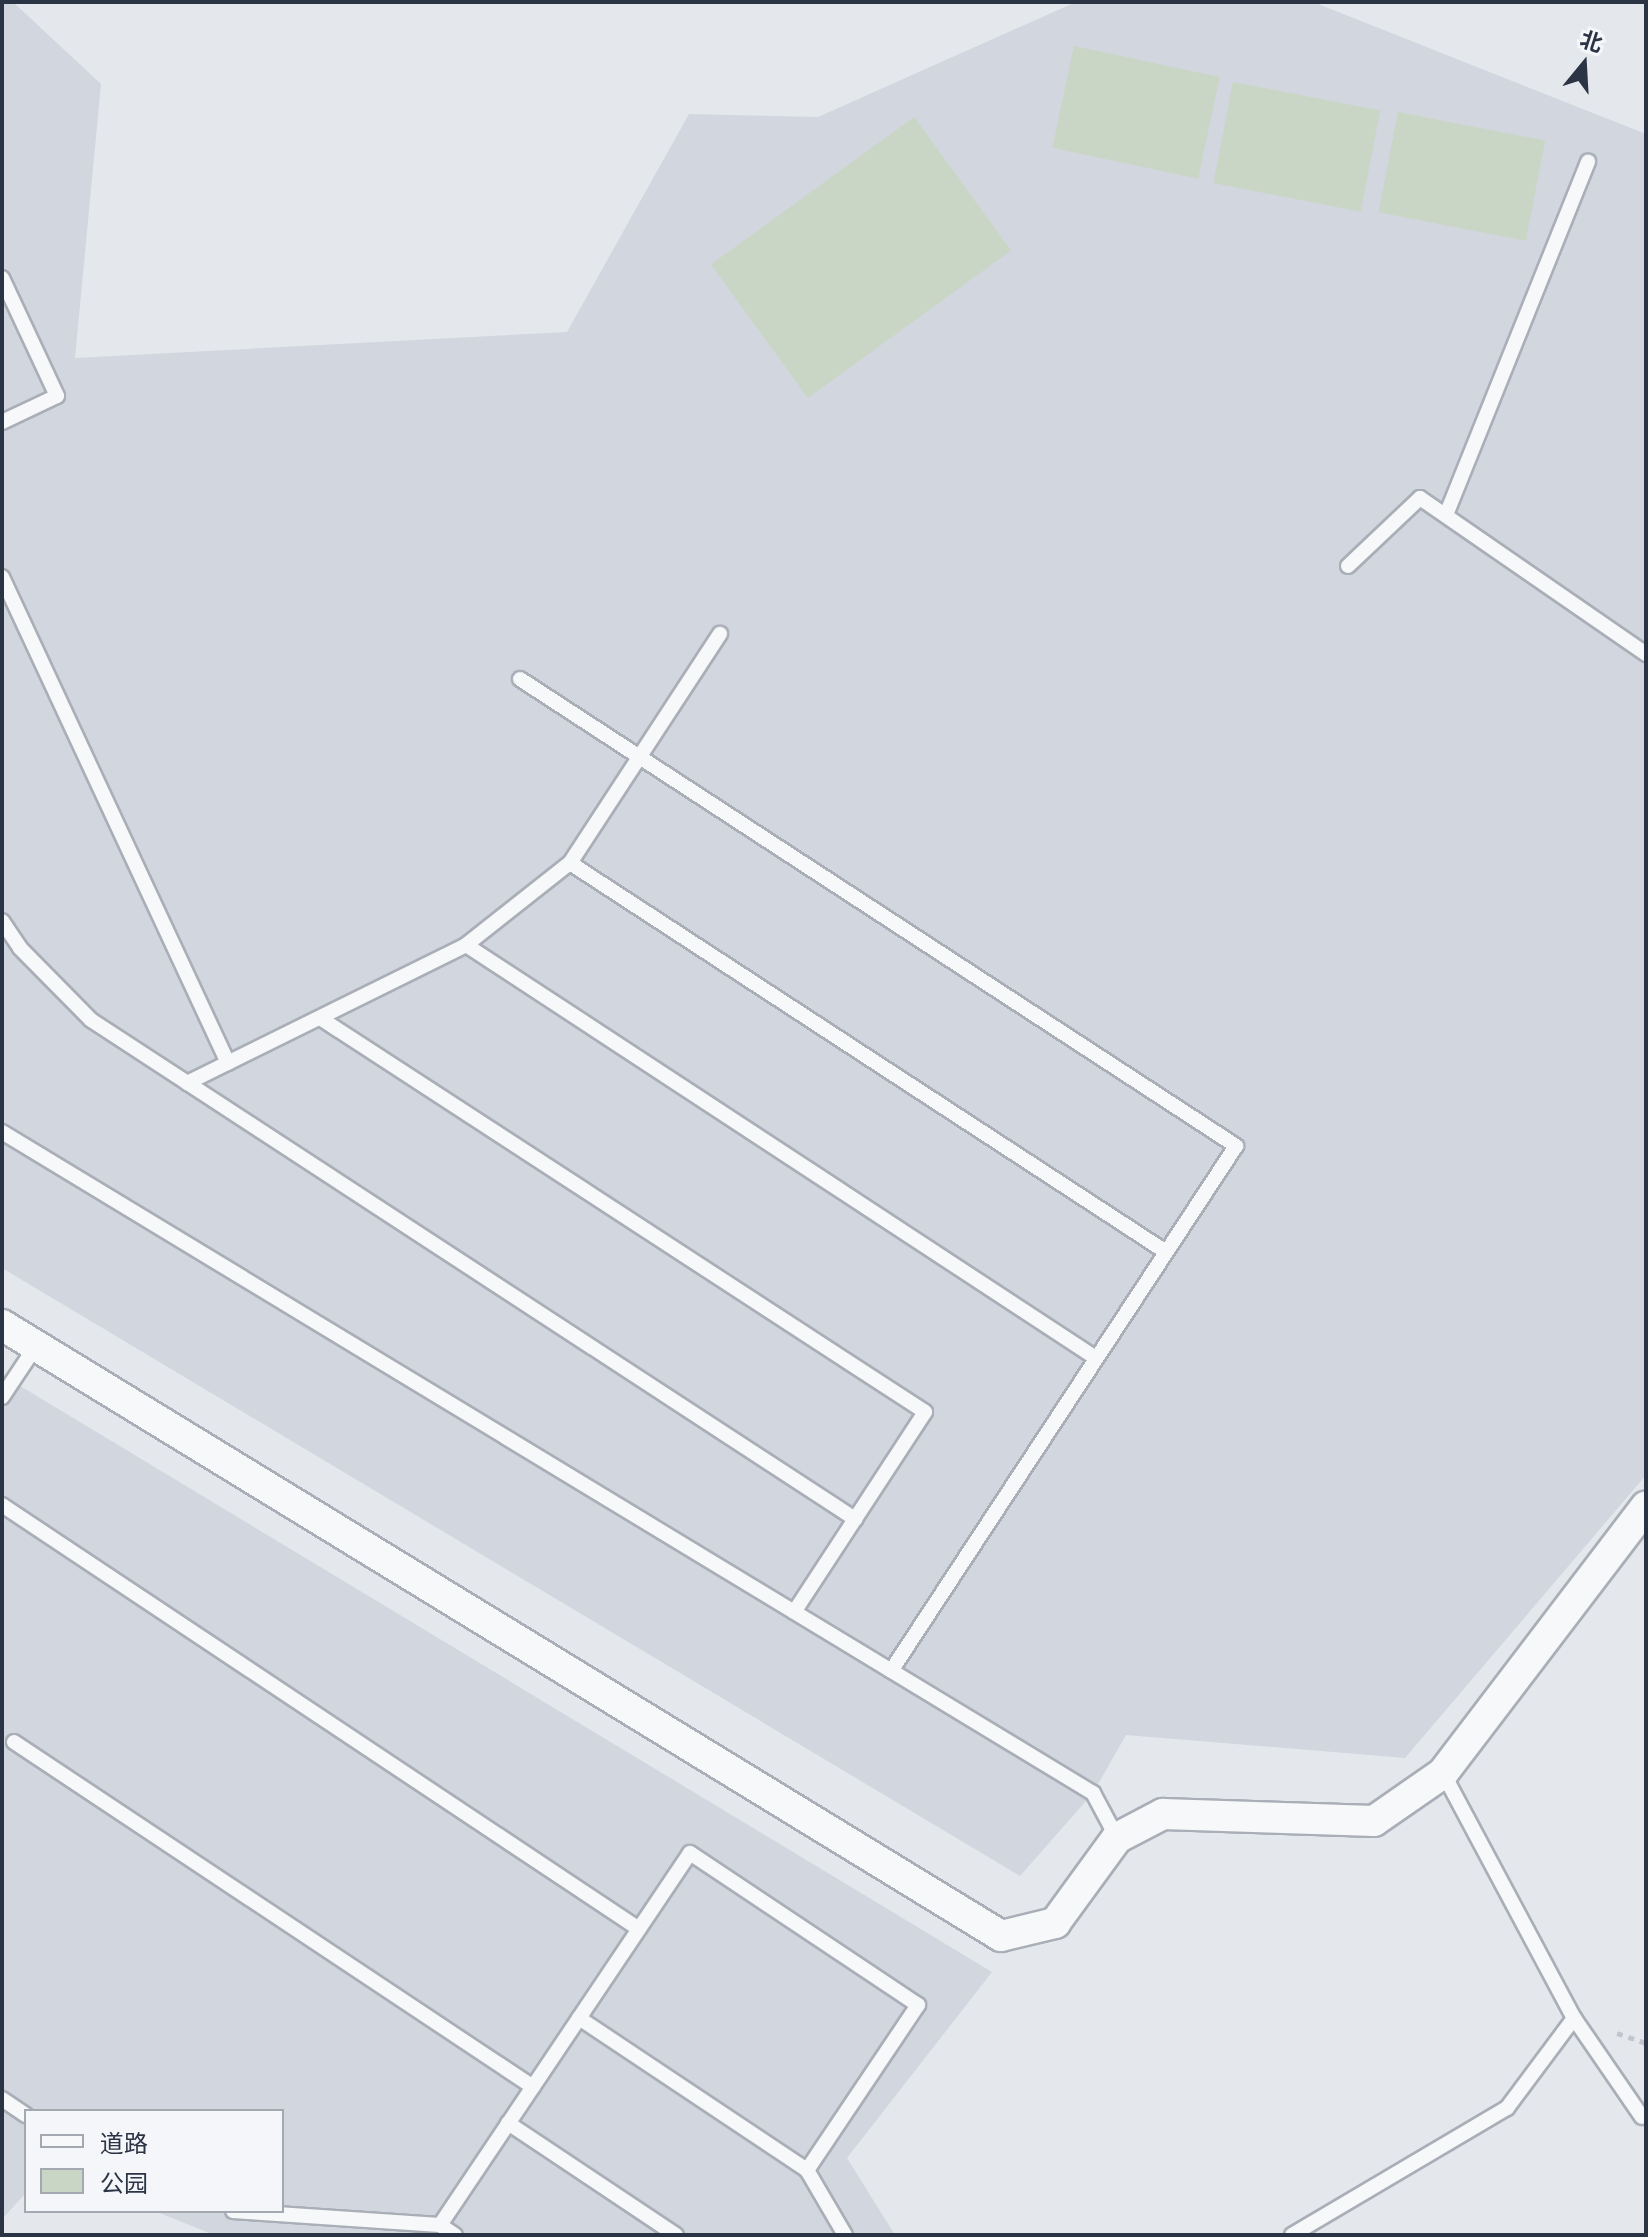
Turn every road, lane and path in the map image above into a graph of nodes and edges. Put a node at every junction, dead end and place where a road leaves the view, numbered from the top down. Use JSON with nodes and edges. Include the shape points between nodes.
{"nodes":[{"id":1,"x":1588,"y":161,"type":"dead end"},
{"id":2,"x":2,"y":278,"type":"edge"},
{"id":3,"x":2,"y":422,"type":"edge"},
{"id":4,"x":1446,"y":515,"type":"junction"},
{"id":5,"x":1348,"y":566,"type":"dead end"},
{"id":6,"x":2,"y":577,"type":"edge"},
{"id":7,"x":720,"y":634,"type":"dead end"},
{"id":8,"x":1646,"y":654,"type":"edge"},
{"id":9,"x":520,"y":679,"type":"dead end"},
{"id":10,"x":639,"y":757,"type":"junction"},
{"id":11,"x":570,"y":863,"type":"junction"},
{"id":12,"x":2,"y":921,"type":"edge"},
{"id":13,"x":466,"y":945,"type":"junction"},
{"id":14,"x":320,"y":1018,"type":"junction"},
{"id":15,"x":228,"y":1063,"type":"junction"},
{"id":16,"x":187,"y":1083,"type":"junction"},
{"id":17,"x":2,"y":1132,"type":"edge"},
{"id":18,"x":1166,"y":1252,"type":"junction"},
{"id":19,"x":2,"y":1325,"type":"edge"},
{"id":20,"x":36,"y":1346,"type":"junction"},
{"id":21,"x":1096,"y":1358,"type":"junction"},
{"id":22,"x":2,"y":1397,"type":"edge"},
{"id":23,"x":2,"y":1505,"type":"edge"},
{"id":24,"x":1646,"y":1507,"type":"edge"},
{"id":25,"x":855,"y":1519,"type":"junction"},
{"id":26,"x":794,"y":1612,"type":"junction"},
{"id":27,"x":891,"y":1671,"type":"junction"},
{"id":28,"x":14,"y":1742,"type":"dead end"},
{"id":29,"x":1443,"y":1773,"type":"junction"},
{"id":30,"x":1117,"y":1838,"type":"junction"},
{"id":31,"x":639,"y":1929,"type":"junction"},
{"id":32,"x":579,"y":2018,"type":"junction"},
{"id":33,"x":1574,"y":2018,"type":"junction"},
{"id":34,"x":533,"y":2087,"type":"junction"},
{"id":35,"x":2,"y":2099,"type":"edge"},
{"id":36,"x":24,"y":2114,"type":"edge"},
{"id":37,"x":1642,"y":2117,"type":"dead end"},
{"id":38,"x":508,"y":2123,"type":"junction"},
{"id":39,"x":807,"y":2170,"type":"junction"},
{"id":40,"x":263,"y":2213,"type":"edge"},
{"id":41,"x":440,"y":2225,"type":"junction"},
{"id":42,"x":455,"y":2235,"type":"edge"},
{"id":43,"x":676,"y":2235,"type":"edge"},
{"id":44,"x":845,"y":2235,"type":"edge"},
{"id":45,"x":1292,"y":2235,"type":"edge"}],
"edges":[{"from":1,"to":4,"type":"lane"},
{"from":2,"to":3,"type":"lane","via":[[57,396]]},
{"from":4,"to":5,"type":"lane","via":[[1420,498]]},
{"from":4,"to":8,"type":"lane"},
{"from":6,"to":15,"type":"lane"},
{"from":7,"to":10,"type":"lane"},
{"from":9,"to":10,"type":"lane"},
{"from":10,"to":11,"type":"lane"},
{"from":10,"to":18,"type":"lane","via":[[1236,1146]]},
{"from":11,"to":13,"type":"lane"},
{"from":11,"to":18,"type":"lane"},
{"from":12,"to":16,"type":"lane","via":[[20,948],[91,1020]]},
{"from":13,"to":14,"type":"lane"},
{"from":13,"to":21,"type":"lane"},
{"from":14,"to":15,"type":"lane"},
{"from":14,"to":25,"type":"lane","via":[[925,1412]]},
{"from":15,"to":16,"type":"lane"},
{"from":16,"to":25,"type":"lane"},
{"from":17,"to":26,"type":"lane"},
{"from":18,"to":21,"type":"lane"},
{"from":19,"to":20,"type":"street"},
{"from":20,"to":22,"type":"lane"},
{"from":20,"to":30,"type":"street","via":[[1001,1936],[1055,1923]]},
{"from":21,"to":27,"type":"lane"},
{"from":23,"to":31,"type":"lane"},
{"from":24,"to":29,"type":"street"},
{"from":25,"to":26,"type":"lane"},
{"from":26,"to":27,"type":"lane"},
{"from":27,"to":30,"type":"lane","via":[[1093,1793]]},
{"from":28,"to":34,"type":"lane"},
{"from":29,"to":30,"type":"street","via":[[1374,1821],[1163,1814]]},
{"from":29,"to":33,"type":"lane"},
{"from":31,"to":32,"type":"lane"},
{"from":31,"to":39,"type":"lane","via":[[690,1853],[918,2005]]},
{"from":32,"to":34,"type":"lane"},
{"from":32,"to":39,"type":"lane"},
{"from":33,"to":37,"type":"lane"},
{"from":33,"to":45,"type":"lane","via":[[1507,2108]]},
{"from":34,"to":38,"type":"lane"},
{"from":35,"to":36,"type":"lane"},
{"from":38,"to":41,"type":"lane"},
{"from":38,"to":43,"type":"lane"},
{"from":39,"to":44,"type":"lane"},
{"from":40,"to":41,"type":"lane"},
{"from":41,"to":42,"type":"lane"}]}
